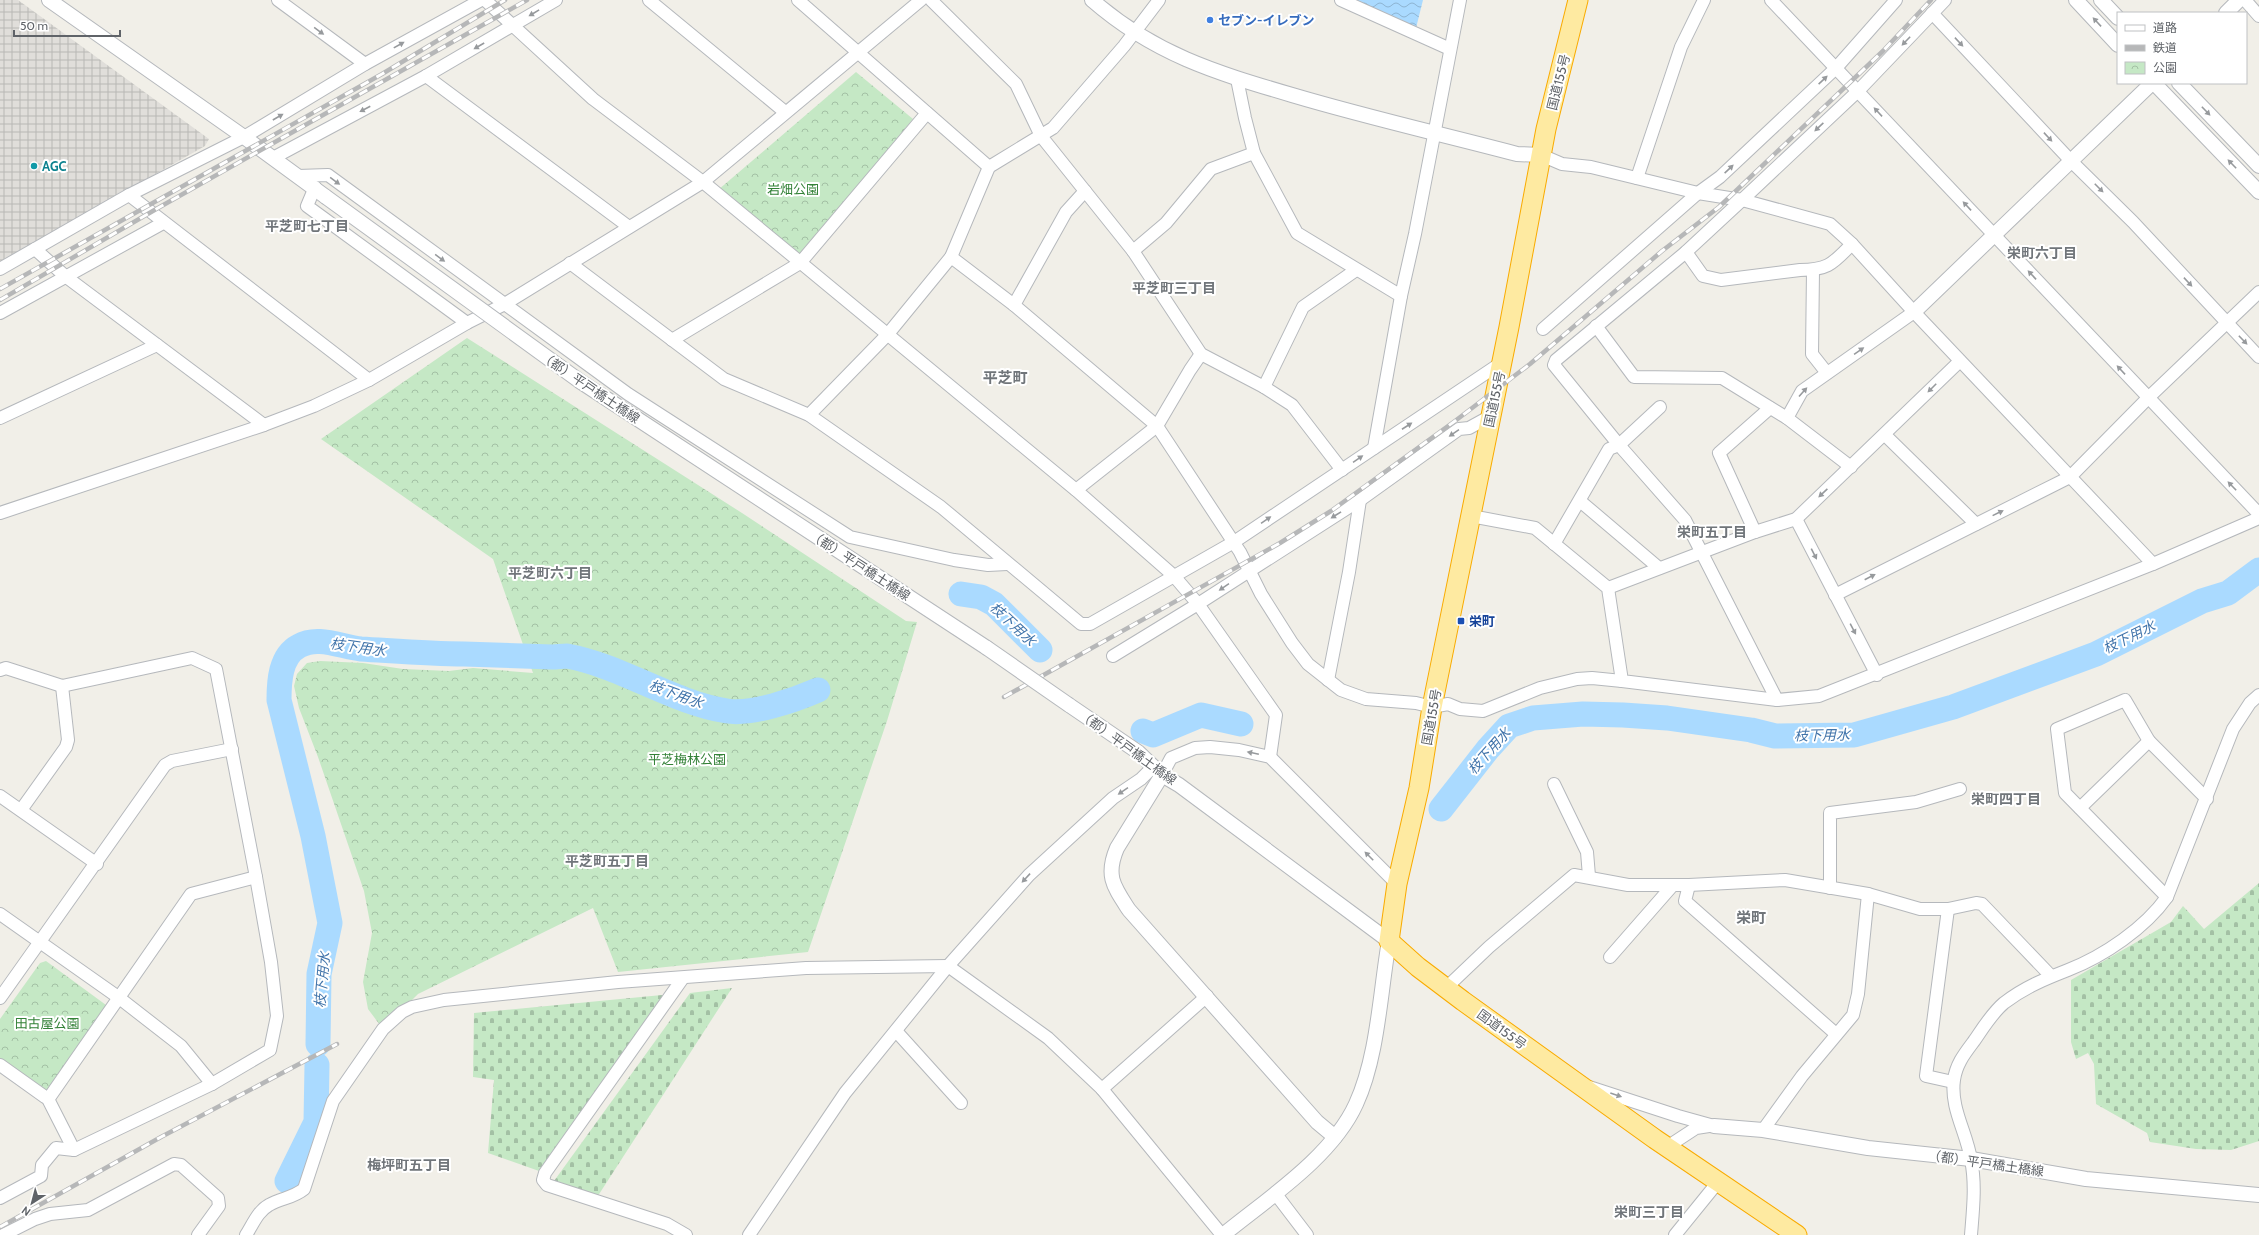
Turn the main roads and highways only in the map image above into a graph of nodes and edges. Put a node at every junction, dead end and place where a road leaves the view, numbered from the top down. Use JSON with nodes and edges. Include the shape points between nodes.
{"nodes":[{"id":1,"x":1578,"y":0,"type":"edge"},
{"id":2,"x":1798,"y":1235,"type":"edge"}],
"edges":[{"from":1,"to":2,"type":"highway","name":"国道155号","via":[[1541,155],[1432,707],[1419,788],[1397,884],[1389,941],[1418,967],[1667,1148]]}]}
